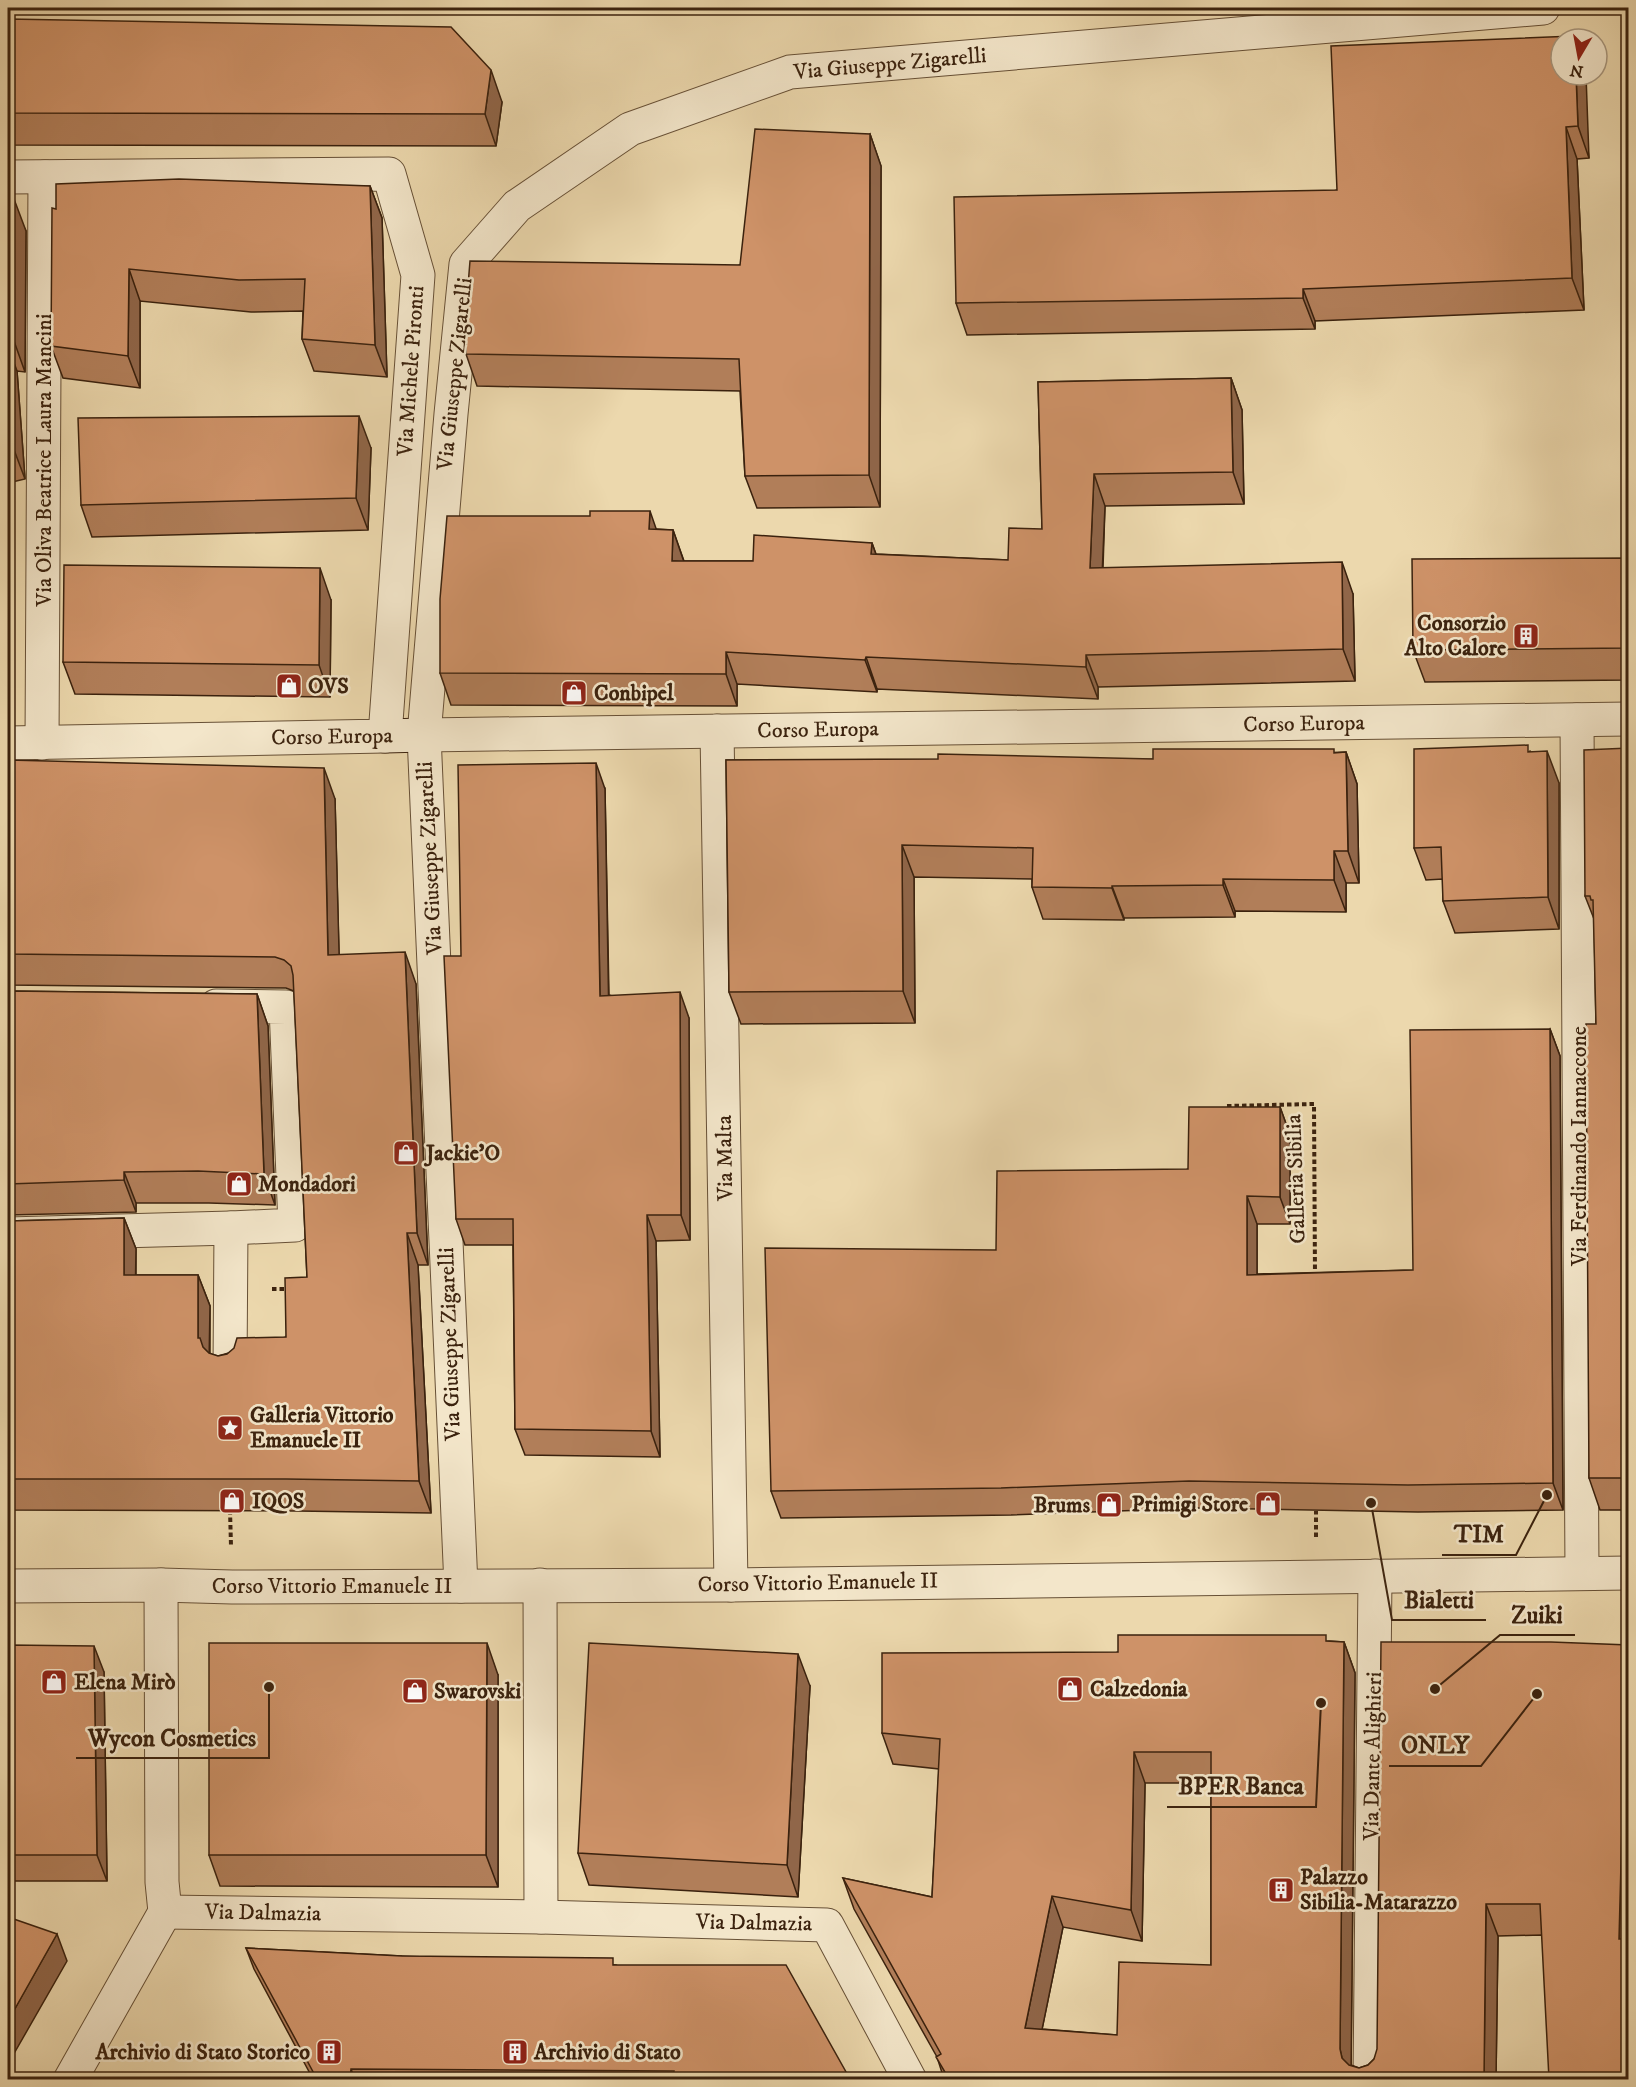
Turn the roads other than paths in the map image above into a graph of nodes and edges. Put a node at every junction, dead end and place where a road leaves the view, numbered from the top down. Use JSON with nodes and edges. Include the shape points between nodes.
{"nodes":[{"id":1,"x":1543,"y":8,"type":"edge"},
{"id":2,"x":8,"y":177,"type":"edge"},
{"id":3,"x":45,"y":177,"type":"junction"},
{"id":4,"x":1629,"y":719,"type":"edge"},
{"id":5,"x":1577,"y":720,"type":"junction"},
{"id":6,"x":717,"y":731,"type":"junction"},
{"id":7,"x":424,"y":735,"type":"junction"},
{"id":8,"x":385,"y":736,"type":"junction"},
{"id":9,"x":8,"y":743,"type":"edge"},
{"id":10,"x":42,"y":743,"type":"junction"},
{"id":11,"x":181,"y":1006,"type":"edge"},
{"id":12,"x":231,"y":1228,"type":"junction"},
{"id":13,"x":8,"y":1233,"type":"edge"},
{"id":14,"x":230,"y":1369,"type":"edge"},
{"id":15,"x":1582,"y":1573,"type":"junction"},
{"id":16,"x":1629,"y":1573,"type":"edge"},
{"id":17,"x":1375,"y":1576,"type":"junction"},
{"id":18,"x":161,"y":1585,"type":"junction"},
{"id":19,"x":731,"y":1585,"type":"junction"},
{"id":20,"x":8,"y":1586,"type":"edge"},
{"id":21,"x":461,"y":1586,"type":"junction"},
{"id":22,"x":540,"y":1586,"type":"junction"},
{"id":23,"x":165,"y":1912,"type":"junction"},
{"id":24,"x":541,"y":1917,"type":"junction"},
{"id":25,"x":70,"y":2079,"type":"edge"},
{"id":26,"x":910,"y":2079,"type":"edge"},
{"id":27,"x":1370,"y":2079,"type":"edge"}],
"edges":[{"from":1,"to":7,"type":"street","name":"Via Giuseppe Zigarelli","via":[[790,72],[630,129],[517,206],[466,264]]},
{"from":2,"to":3,"type":"street","name":"Via Michele Pironti"},
{"from":3,"to":8,"type":"street","name":"Via Michele Pironti","via":[[389,174],[418,276]]},
{"from":3,"to":10,"type":"street","name":"Via Oliva Beatrice Laura Mancini"},
{"from":4,"to":5,"type":"street","name":"Corso Europa"},
{"from":5,"to":6,"type":"street","name":"Corso Europa"},
{"from":5,"to":15,"type":"street","name":"Via Ferdinando Iannaccone"},
{"from":6,"to":7,"type":"street","name":"Corso Europa"},
{"from":6,"to":19,"type":"street","name":"Via Malta"},
{"from":7,"to":8,"type":"street","name":"Corso Europa"},
{"from":7,"to":21,"type":"street","name":"Via Giuseppe Zigarelli"},
{"from":8,"to":10,"type":"street","name":"Corso Europa"},
{"from":9,"to":10,"type":"street","name":"Corso Europa"},
{"from":11,"to":12,"type":"street","via":[[286,1007],[295,1225]]},
{"from":12,"to":13,"type":"street"},
{"from":12,"to":14,"type":"street"},
{"from":15,"to":16,"type":"street","name":"Corso Vittorio Emanuele II"},
{"from":15,"to":17,"type":"street","name":"Corso Vittorio Emanuele II"},
{"from":17,"to":19,"type":"street","name":"Corso Vittorio Emanuele II"},
{"from":17,"to":27,"type":"street","name":"Via Dante Alighieri"},
{"from":18,"to":20,"type":"street","name":"Corso Vittorio Emanuele II"},
{"from":18,"to":21,"type":"street","name":"Corso Vittorio Emanuele II"},
{"from":18,"to":23,"type":"street"},
{"from":19,"to":22,"type":"street","name":"Corso Vittorio Emanuele II"},
{"from":21,"to":22,"type":"street","name":"Corso Vittorio Emanuele II"},
{"from":22,"to":24,"type":"street"},
{"from":23,"to":24,"type":"street","name":"Via Dalmazia"},
{"from":23,"to":25,"type":"street"},
{"from":24,"to":26,"type":"street","name":"Via Dalmazia","via":[[827,1924]]}]}
